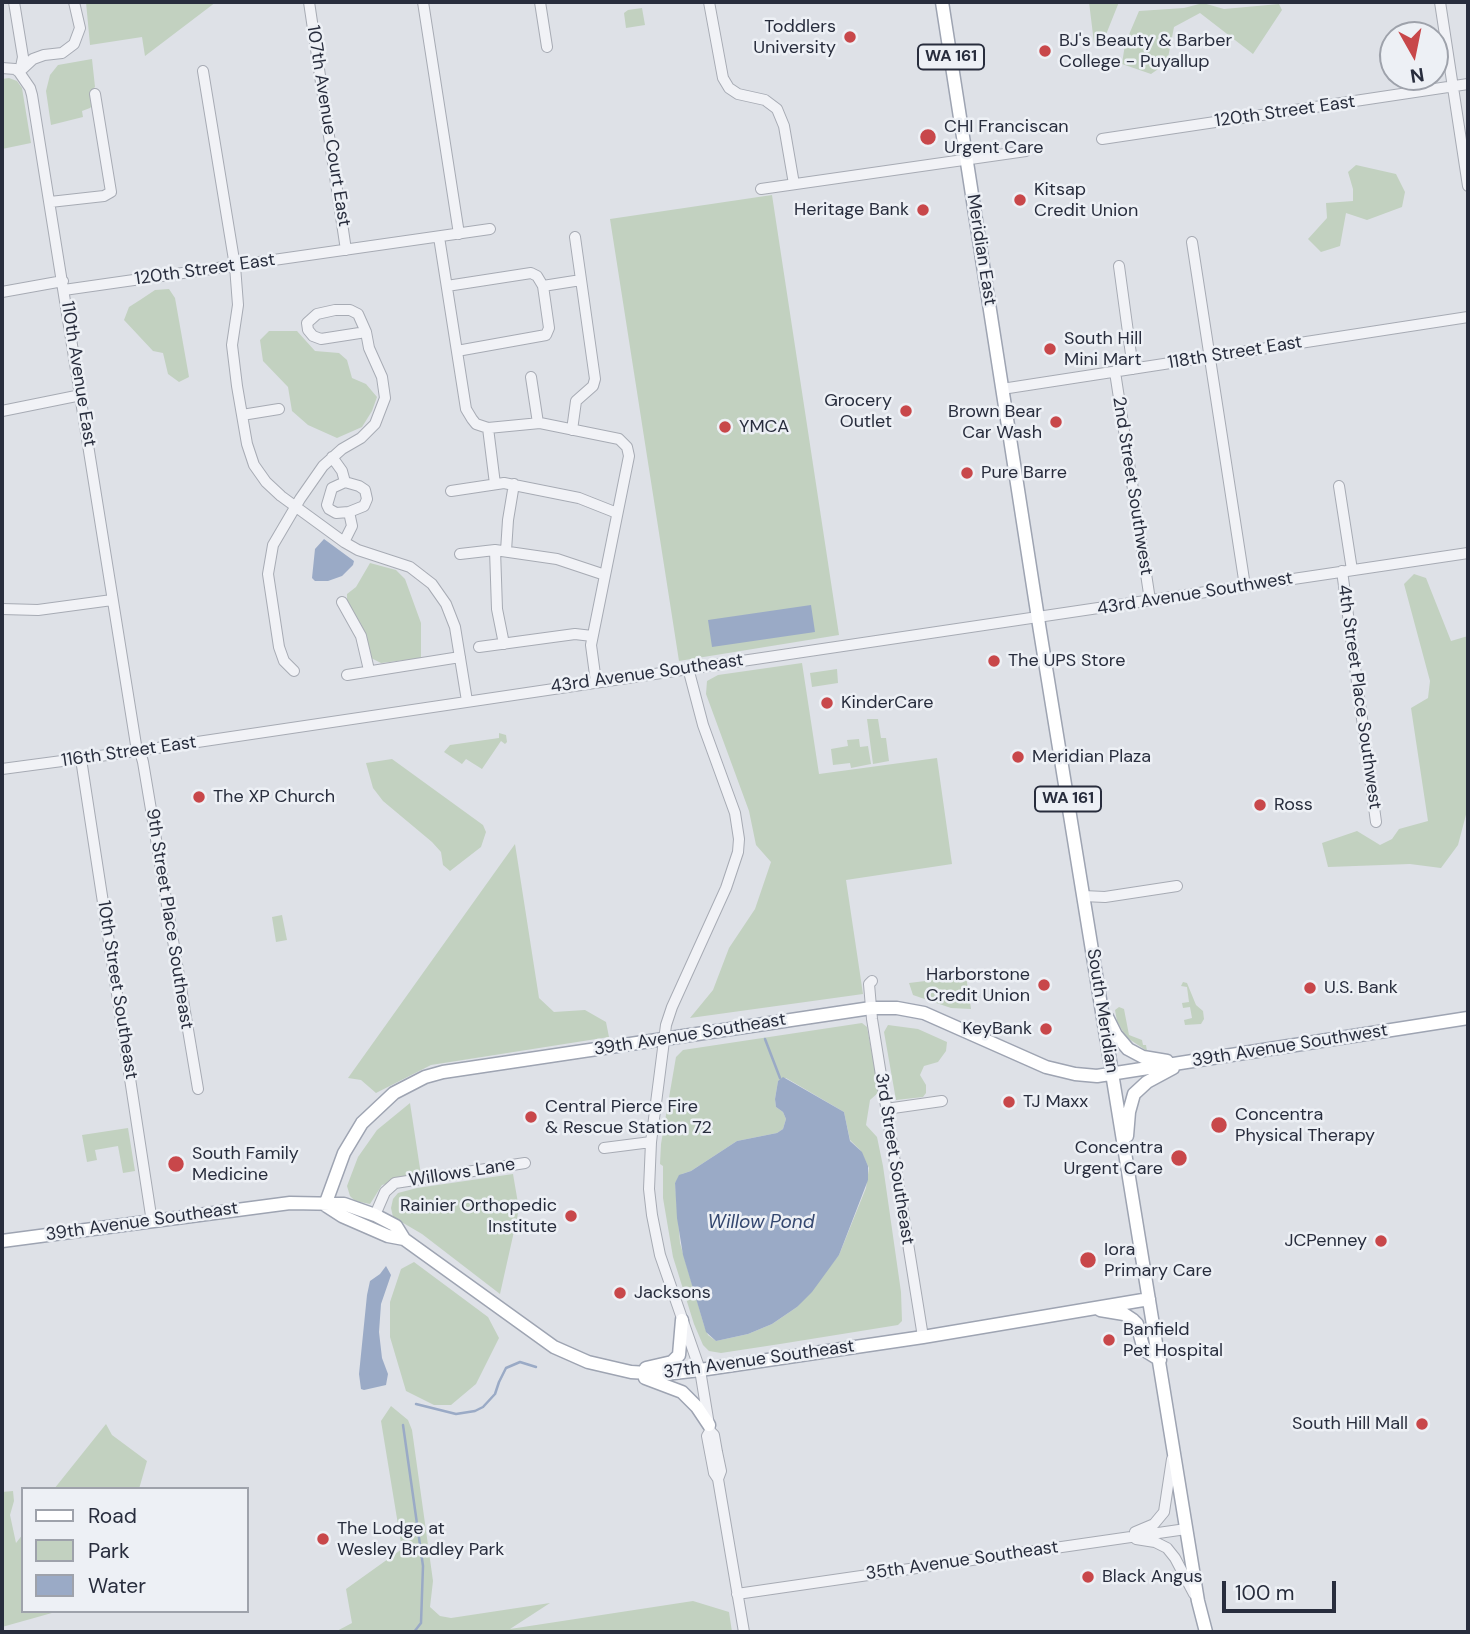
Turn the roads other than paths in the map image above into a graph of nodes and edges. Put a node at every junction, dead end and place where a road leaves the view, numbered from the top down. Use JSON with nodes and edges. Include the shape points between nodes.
{"nodes":[{"id":1,"x":14,"y":2,"type":"edge"},
{"id":2,"x":74,"y":2,"type":"edge"},
{"id":3,"x":309,"y":2,"type":"edge"},
{"id":4,"x":423,"y":2,"type":"edge"},
{"id":5,"x":540,"y":2,"type":"edge"},
{"id":6,"x":709,"y":2,"type":"edge"},
{"id":7,"x":942,"y":2,"type":"edge"},
{"id":8,"x":1440,"y":2,"type":"edge"},
{"id":9,"x":547,"y":47,"type":"dead end"},
{"id":10,"x":2,"y":68,"type":"edge"},
{"id":11,"x":203,"y":71,"type":"dead end"},
{"id":12,"x":19,"y":72,"type":"junction"},
{"id":13,"x":1468,"y":84,"type":"edge"},
{"id":14,"x":1453,"y":87,"type":"junction"},
{"id":15,"x":95,"y":94,"type":"dead end"},
{"id":16,"x":1102,"y":139,"type":"dead end"},
{"id":17,"x":1026,"y":151,"type":"dead end"},
{"id":18,"x":967,"y":159,"type":"junction"},
{"id":19,"x":794,"y":184,"type":"junction"},
{"id":20,"x":1468,"y":186,"type":"edge"},
{"id":21,"x":761,"y":189,"type":"dead end"},
{"id":22,"x":50,"y":202,"type":"junction"},
{"id":23,"x":490,"y":229,"type":"dead end"},
{"id":24,"x":459,"y":234,"type":"junction"},
{"id":25,"x":439,"y":237,"type":"junction"},
{"id":26,"x":575,"y":237,"type":"dead end"},
{"id":27,"x":1192,"y":242,"type":"dead end"},
{"id":28,"x":346,"y":250,"type":"junction"},
{"id":29,"x":235,"y":266,"type":"junction"},
{"id":30,"x":1118,"y":266,"type":"dead end"},
{"id":31,"x":581,"y":280,"type":"junction"},
{"id":32,"x":63,"y":286,"type":"junction"},
{"id":33,"x":447,"y":286,"type":"junction"},
{"id":34,"x":543,"y":286,"type":"junction"},
{"id":35,"x":2,"y":292,"type":"edge"},
{"id":36,"x":1468,"y":317,"type":"edge"},
{"id":37,"x":366,"y":332,"type":"junction"},
{"id":38,"x":457,"y":351,"type":"junction"},
{"id":39,"x":1210,"y":357,"type":"junction"},
{"id":40,"x":1133,"y":369,"type":"junction"},
{"id":41,"x":1115,"y":372,"type":"junction"},
{"id":42,"x":531,"y":377,"type":"dead end"},
{"id":43,"x":1002,"y":389,"type":"junction"},
{"id":44,"x":81,"y":395,"type":"junction"},
{"id":45,"x":279,"y":409,"type":"dead end"},
{"id":46,"x":2,"y":411,"type":"edge"},
{"id":47,"x":242,"y":415,"type":"junction"},
{"id":48,"x":538,"y":423,"type":"junction"},
{"id":49,"x":488,"y":428,"type":"junction"},
{"id":50,"x":572,"y":430,"type":"junction"},
{"id":51,"x":332,"y":457,"type":"junction"},
{"id":52,"x":345,"y":482,"type":"junction"},
{"id":53,"x":495,"y":484,"type":"junction"},
{"id":54,"x":514,"y":484,"type":"junction"},
{"id":55,"x":1339,"y":486,"type":"dead end"},
{"id":56,"x":451,"y":491,"type":"dead end"},
{"id":57,"x":295,"y":506,"type":"junction"},
{"id":58,"x":349,"y":512,"type":"junction"},
{"id":59,"x":617,"y":513,"type":"junction"},
{"id":60,"x":344,"y":542,"type":"junction"},
{"id":61,"x":495,"y":550,"type":"junction"},
{"id":62,"x":506,"y":551,"type":"junction"},
{"id":63,"x":1468,"y":553,"type":"edge"},
{"id":64,"x":460,"y":554,"type":"dead end"},
{"id":65,"x":1347,"y":571,"type":"junction"},
{"id":66,"x":605,"y":575,"type":"junction"},
{"id":67,"x":1245,"y":586,"type":"junction"},
{"id":68,"x":112,"y":600,"type":"junction"},
{"id":69,"x":1150,"y":600,"type":"junction"},
{"id":70,"x":342,"y":602,"type":"dead end"},
{"id":71,"x":2,"y":608,"type":"edge"},
{"id":72,"x":1038,"y":618,"type":"junction"},
{"id":73,"x":592,"y":636,"type":"junction"},
{"id":74,"x":503,"y":644,"type":"junction"},
{"id":75,"x":479,"y":647,"type":"dead end"},
{"id":76,"x":460,"y":657,"type":"junction"},
{"id":77,"x":688,"y":668,"type":"junction"},
{"id":78,"x":369,"y":670,"type":"junction"},
{"id":79,"x":295,"y":671,"type":"dead end"},
{"id":80,"x":347,"y":675,"type":"dead end"},
{"id":81,"x":596,"y":682,"type":"junction"},
{"id":82,"x":467,"y":701,"type":"junction"},
{"id":83,"x":255,"y":733,"type":"joint"},
{"id":84,"x":137,"y":751,"type":"junction"},
{"id":85,"x":81,"y":759,"type":"junction"},
{"id":86,"x":2,"y":769,"type":"edge"},
{"id":87,"x":1376,"y":822,"type":"dead end"},
{"id":88,"x":1177,"y":886,"type":"dead end"},
{"id":89,"x":1083,"y":896,"type":"junction"},
{"id":90,"x":872,"y":981,"type":"dead end"},
{"id":91,"x":1100,"y":999,"type":"junction"},
{"id":92,"x":871,"y":1008,"type":"junction"},
{"id":93,"x":1468,"y":1018,"type":"edge"},
{"id":94,"x":663,"y":1039,"type":"junction"},
{"id":95,"x":1181,"y":1063,"type":"junction"},
{"id":96,"x":1112,"y":1075,"type":"junction"},
{"id":97,"x":198,"y":1089,"type":"dead end"},
{"id":98,"x":942,"y":1101,"type":"dead end"},
{"id":99,"x":886,"y":1109,"type":"junction"},
{"id":100,"x":651,"y":1142,"type":"junction"},
{"id":101,"x":604,"y":1148,"type":"dead end"},
{"id":102,"x":1125,"y":1154,"type":"junction"},
{"id":103,"x":525,"y":1163,"type":"dead end"},
{"id":104,"x":325,"y":1206,"type":"junction"},
{"id":105,"x":371,"y":1220,"type":"junction"},
{"id":106,"x":152,"y":1222,"type":"junction"},
{"id":107,"x":2,"y":1241,"type":"edge"},
{"id":108,"x":1149,"y":1299,"type":"junction"},
{"id":109,"x":1086,"y":1309,"type":"junction"},
{"id":110,"x":682,"y":1320,"type":"junction"},
{"id":111,"x":923,"y":1337,"type":"junction"},
{"id":112,"x":1160,"y":1360,"type":"junction"},
{"id":113,"x":618,"y":1370,"type":"junction"},
{"id":114,"x":700,"y":1370,"type":"junction"},
{"id":115,"x":709,"y":1428,"type":"junction"},
{"id":116,"x":1173,"y":1447,"type":"junction"},
{"id":117,"x":1186,"y":1529,"type":"junction"},
{"id":118,"x":1122,"y":1538,"type":"junction"},
{"id":119,"x":737,"y":1594,"type":"junction"},
{"id":120,"x":1198,"y":1601,"type":"junction"},
{"id":121,"x":744,"y":1632,"type":"edge"},
{"id":122,"x":1206,"y":1632,"type":"edge"}],
"edges":[{"from":1,"to":12,"type":"street","name":"110th Avenue East","via":[[23,57]]},
{"from":2,"to":12,"type":"street","via":[[78,37],[68,50],[33,59]]},
{"from":3,"to":28,"type":"street","name":"107th Avenue Court East"},
{"from":4,"to":24,"type":"street"},
{"from":5,"to":9,"type":"street"},
{"from":6,"to":19,"type":"street","via":[[723,79],[733,91],[770,103],[781,115]]},
{"from":7,"to":18,"type":"main road","name":"Meridian East","number":"WA 161"},
{"from":8,"to":14,"type":"street"},
{"from":10,"to":12,"type":"street"},
{"from":11,"to":29,"type":"street"},
{"from":12,"to":22,"type":"street","name":"110th Avenue East","via":[[32,94]]},
{"from":13,"to":14,"type":"street","name":"120th Street East"},
{"from":14,"to":16,"type":"street","name":"120th Street East"},
{"from":14,"to":20,"type":"street"},
{"from":15,"to":22,"type":"street","via":[[111,192]]},
{"from":17,"to":18,"type":"street"},
{"from":18,"to":19,"type":"street"},
{"from":18,"to":43,"type":"main road","name":"Meridian East","number":"WA 161"},
{"from":19,"to":21,"type":"street"},
{"from":22,"to":32,"type":"street","name":"110th Avenue East"},
{"from":23,"to":24,"type":"street","name":"120th Street East"},
{"from":24,"to":25,"type":"street","name":"120th Street East"},
{"from":25,"to":28,"type":"street","name":"120th Street East"},
{"from":25,"to":33,"type":"street"},
{"from":26,"to":31,"type":"street"},
{"from":27,"to":39,"type":"street"},
{"from":28,"to":29,"type":"street","name":"120th Street East"},
{"from":29,"to":32,"type":"street","name":"120th Street East"},
{"from":29,"to":47,"type":"street","via":[[239,305],[232,345]]},
{"from":30,"to":40,"type":"street"},
{"from":31,"to":34,"type":"street"},
{"from":31,"to":50,"type":"street","via":[[594,379],[593,386],[576,401]]},
{"from":32,"to":35,"type":"street","name":"120th Street East"},
{"from":32,"to":44,"type":"street","name":"110th Avenue East"},
{"from":33,"to":34,"type":"street","via":[[531,273]]},
{"from":33,"to":38,"type":"street"},
{"from":34,"to":38,"type":"street","via":[[546,335]]},
{"from":36,"to":39,"type":"street","name":"118th Street East"},
{"from":37,"to":37,"type":"street","via":[[358,314],[350,310],[317,314],[307,323],[313,336],[321,339]]},
{"from":37,"to":51,"type":"street","via":[[383,377],[383,406],[369,432]]},
{"from":38,"to":49,"type":"street","via":[[466,409],[476,424]]},
{"from":39,"to":40,"type":"street","name":"118th Street East"},
{"from":39,"to":67,"type":"street"},
{"from":40,"to":41,"type":"street","name":"118th Street East"},
{"from":41,"to":43,"type":"street","name":"118th Street East"},
{"from":41,"to":69,"type":"street","name":"2nd Street Southwest"},
{"from":42,"to":48,"type":"street"},
{"from":43,"to":72,"type":"main road","name":"South Meridian","number":"WA 161"},
{"from":44,"to":46,"type":"street"},
{"from":44,"to":68,"type":"street","name":"110th Avenue East"},
{"from":45,"to":47,"type":"street"},
{"from":47,"to":57,"type":"street","via":[[254,465],[266,482]]},
{"from":48,"to":49,"type":"street"},
{"from":48,"to":50,"type":"street"},
{"from":49,"to":53,"type":"street"},
{"from":50,"to":59,"type":"street","via":[[619,439],[627,447]]},
{"from":51,"to":52,"type":"street"},
{"from":51,"to":57,"type":"street"},
{"from":52,"to":58,"type":"street","via":[[365,490],[367,499],[364,506]]},
{"from":52,"to":58,"type":"street","via":[[332,488],[327,505],[336,513]]},
{"from":53,"to":54,"type":"street"},
{"from":53,"to":56,"type":"street"},
{"from":54,"to":59,"type":"street","via":[[579,498]]},
{"from":54,"to":62,"type":"street"},
{"from":55,"to":65,"type":"street","name":"4th Street Place Southwest"},
{"from":57,"to":60,"type":"street"},
{"from":57,"to":79,"type":"street","via":[[273,545],[268,574],[281,654]]},
{"from":58,"to":60,"type":"street","via":[[352,526]]},
{"from":59,"to":66,"type":"street"},
{"from":60,"to":76,"type":"street","via":[[410,567],[432,584],[451,614]]},
{"from":61,"to":62,"type":"street"},
{"from":61,"to":64,"type":"street"},
{"from":61,"to":74,"type":"street"},
{"from":62,"to":66,"type":"street","via":[[557,559]]},
{"from":63,"to":65,"type":"street"},
{"from":65,"to":67,"type":"street","name":"43rd Avenue Southwest"},
{"from":65,"to":87,"type":"street","name":"4th Street Place Southwest"},
{"from":66,"to":73,"type":"street"},
{"from":67,"to":69,"type":"street","name":"43rd Avenue Southwest"},
{"from":68,"to":71,"type":"street","via":[[38,610]]},
{"from":68,"to":84,"type":"street","name":"110th Avenue East"},
{"from":69,"to":72,"type":"street","name":"43rd Avenue Southwest"},
{"from":70,"to":78,"type":"street","via":[[361,636]]},
{"from":72,"to":77,"type":"street","name":"43rd Avenue Southeast"},
{"from":72,"to":89,"type":"main road","name":"South Meridian","number":"WA 161"},
{"from":73,"to":74,"type":"street","via":[[575,634]]},
{"from":73,"to":81,"type":"street"},
{"from":74,"to":75,"type":"street"},
{"from":76,"to":78,"type":"street"},
{"from":76,"to":82,"type":"street"},
{"from":77,"to":81,"type":"street","name":"43rd Avenue Southeast"},
{"from":77,"to":94,"type":"street","via":[[739,839],[734,866],[672,1007]]},
{"from":78,"to":80,"type":"street"},
{"from":81,"to":82,"type":"street","name":"43rd Avenue Southeast"},
{"from":82,"to":83,"type":"street","name":"43rd Avenue Southeast"},
{"from":83,"to":84,"type":"street","name":"116th Street East"},
{"from":84,"to":85,"type":"street","name":"116th Street East"},
{"from":84,"to":97,"type":"street","name":"9th Street Place Southeast","via":[[143,762]]},
{"from":85,"to":86,"type":"street","name":"116th Street East"},
{"from":85,"to":106,"type":"street","name":"10th Street Southeast"},
{"from":88,"to":89,"type":"street"},
{"from":89,"to":91,"type":"main road","name":"South Meridian","number":"WA 161"},
{"from":90,"to":92,"type":"street","name":"3rd Street Southeast"},
{"from":91,"to":95,"type":"main road","via":[[1116,1035],[1128,1049],[1143,1057]]},
{"from":91,"to":96,"type":"main road","name":"South Meridian","number":"WA 161"},
{"from":92,"to":94,"type":"main road","name":"39th Avenue Southeast"},
{"from":92,"to":96,"type":"main road","name":"39th Avenue Southeast","via":[[911,1010],[937,1018],[1056,1070]]},
{"from":92,"to":99,"type":"street","name":"3rd Street Southeast"},
{"from":93,"to":95,"type":"main road","name":"39th Avenue Southwest"},
{"from":94,"to":100,"type":"street"},
{"from":94,"to":104,"type":"main road","name":"39th Avenue Southeast","via":[[443,1072],[408,1085],[375,1109],[357,1131]]},
{"from":95,"to":96,"type":"main road","name":"39th Avenue Southwest"},
{"from":95,"to":102,"type":"main road","via":[[1135,1094]]},
{"from":96,"to":102,"type":"main road","name":"South Meridian","number":"WA 161"},
{"from":98,"to":99,"type":"street"},
{"from":99,"to":111,"type":"street","name":"3rd Street Southeast"},
{"from":100,"to":101,"type":"street"},
{"from":100,"to":110,"type":"street","via":[[652,1215]]},
{"from":102,"to":108,"type":"main road","name":"South Meridian","number":"WA 161"},
{"from":103,"to":105,"type":"street","name":"Willows Lane","via":[[395,1183]]},
{"from":104,"to":105,"type":"main road","name":"39th Avenue Southeast","via":[[344,1204]]},
{"from":104,"to":106,"type":"main road","name":"39th Avenue Southeast","via":[[274,1204]]},
{"from":105,"to":113,"type":"main road","name":"37th Avenue Southeast","via":[[396,1226],[404,1239],[544,1341]]},
{"from":106,"to":107,"type":"main road","name":"39th Avenue Southeast"},
{"from":108,"to":109,"type":"main road","name":"37th Avenue Southeast"},
{"from":108,"to":112,"type":"main road","name":"South Meridian","number":"WA 161"},
{"from":109,"to":111,"type":"main road","name":"37th Avenue Southeast"},
{"from":109,"to":112,"type":"main road","via":[[1128,1316],[1137,1324],[1144,1350]]},
{"from":110,"to":113,"type":"main road","via":[[681,1350],[672,1362]]},
{"from":110,"to":114,"type":"street"},
{"from":111,"to":114,"type":"main road","name":"37th Avenue Southeast"},
{"from":112,"to":116,"type":"main road","name":"South Meridian","number":"WA 161"},
{"from":113,"to":114,"type":"main road","name":"37th Avenue Southeast","via":[[665,1374]]},
{"from":113,"to":115,"type":"main road","via":[[681,1391]]},
{"from":114,"to":115,"type":"street"},
{"from":115,"to":119,"type":"street","via":[[713,1473],[718,1479]]},
{"from":116,"to":117,"type":"main road","name":"South Meridian","number":"WA 161"},
{"from":116,"to":118,"type":"street","via":[[1164,1512],[1154,1524]]},
{"from":117,"to":118,"type":"street","name":"35th Avenue Southeast"},
{"from":117,"to":120,"type":"main road","name":"South Meridian","number":"WA 161"},
{"from":118,"to":119,"type":"street","name":"35th Avenue Southeast"},
{"from":118,"to":120,"type":"street","via":[[1164,1545]]},
{"from":119,"to":121,"type":"street"},
{"from":120,"to":122,"type":"main road","name":"South Meridian","number":"WA 161"}]}
